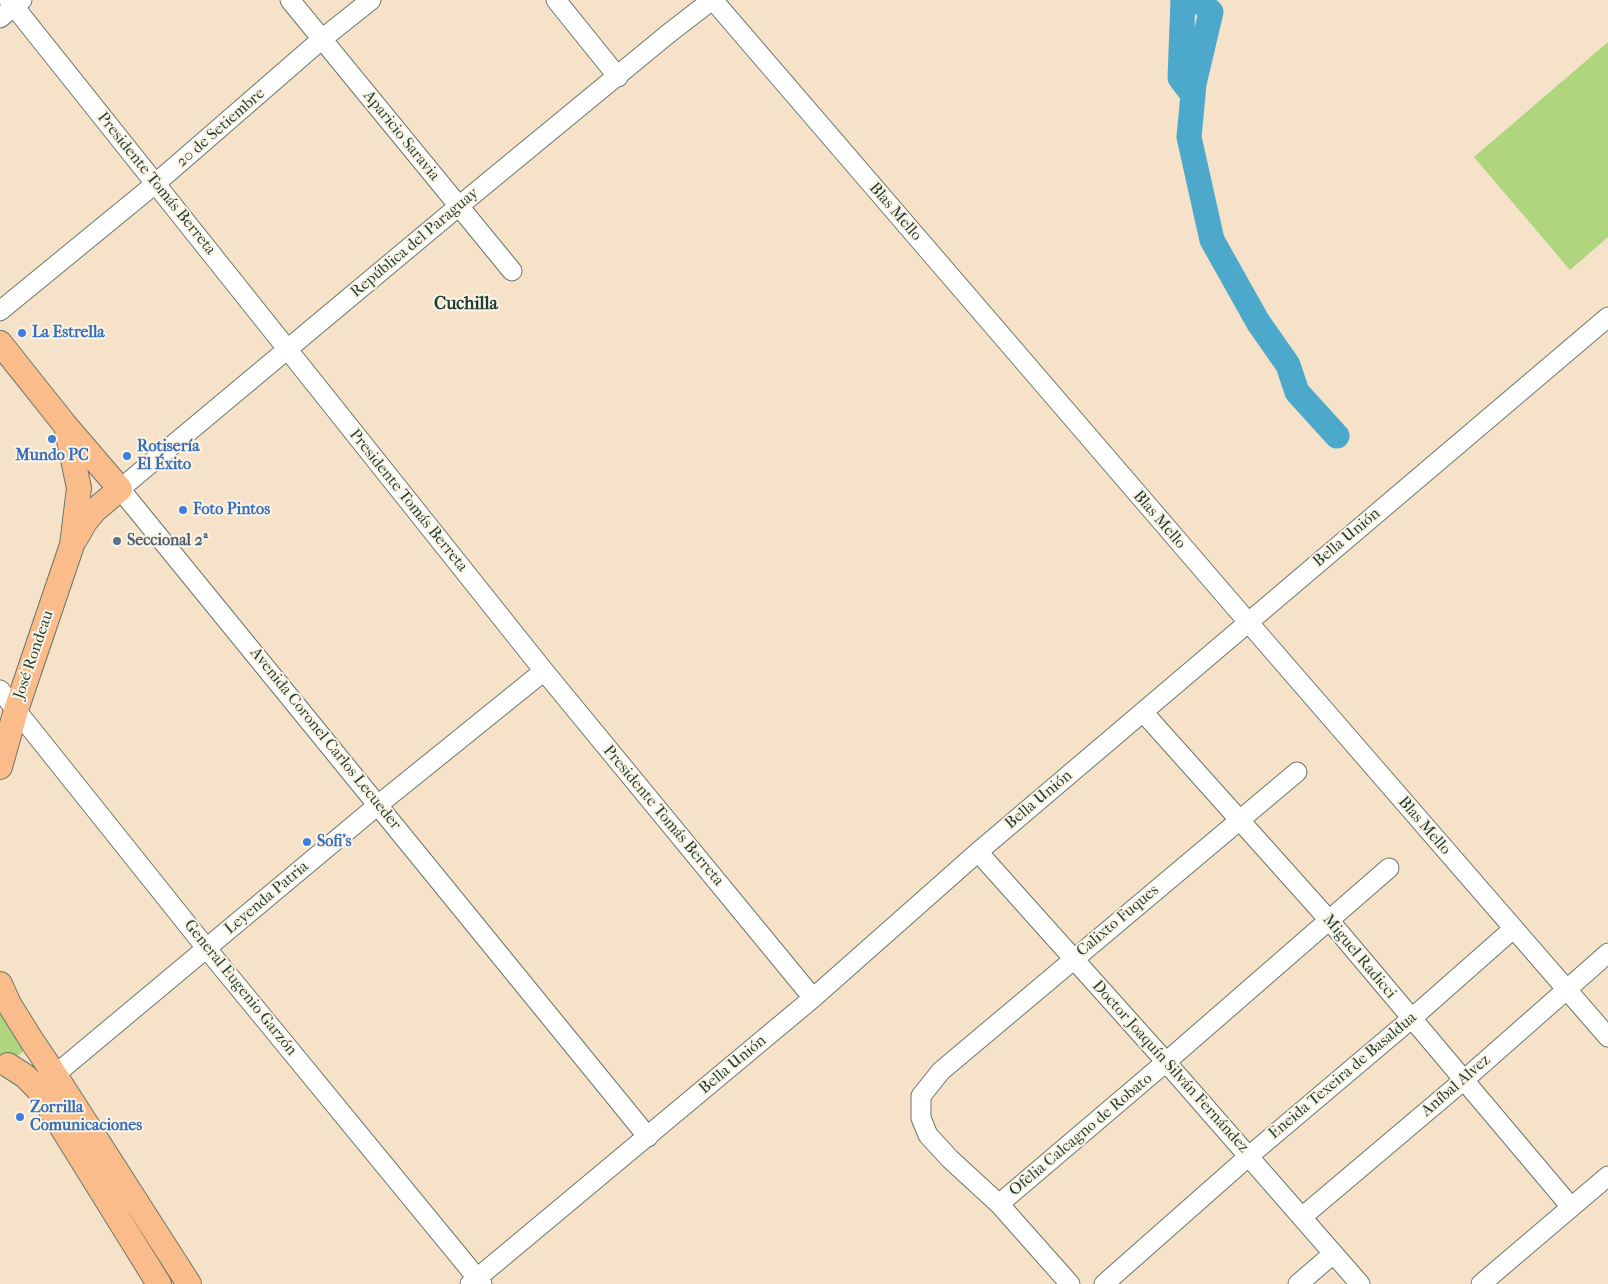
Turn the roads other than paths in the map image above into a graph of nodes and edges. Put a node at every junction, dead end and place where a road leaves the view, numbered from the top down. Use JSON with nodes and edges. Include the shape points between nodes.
{"nodes":[{"id":1,"x":290,"y":0,"type":"edge"},
{"id":2,"x":371,"y":0,"type":"edge"},
{"id":3,"x":556,"y":0,"type":"edge"},
{"id":4,"x":713,"y":0,"type":"edge"},
{"id":5,"x":15,"y":2,"type":"edge"},
{"id":6,"x":0,"y":18,"type":"edge"},
{"id":7,"x":322,"y":39,"type":"junction"},
{"id":8,"x":618,"y":77,"type":"junction"},
{"id":9,"x":155,"y":184,"type":"junction"},
{"id":10,"x":459,"y":206,"type":"junction"},
{"id":11,"x":512,"y":271,"type":"dead end"},
{"id":12,"x":0,"y":311,"type":"edge"},
{"id":13,"x":1608,"y":316,"type":"edge"},
{"id":14,"x":0,"y":343,"type":"edge"},
{"id":15,"x":287,"y":349,"type":"junction"},
{"id":16,"x":66,"y":426,"type":"junction"},
{"id":17,"x":120,"y":489,"type":"junction"},
{"id":18,"x":72,"y":545,"type":"junction"},
{"id":19,"x":1248,"y":622,"type":"junction"},
{"id":20,"x":544,"y":672,"type":"junction"},
{"id":21,"x":0,"y":690,"type":"edge"},
{"id":22,"x":16,"y":710,"type":"junction"},
{"id":23,"x":1143,"y":712,"type":"junction"},
{"id":24,"x":0,"y":767,"type":"edge"},
{"id":25,"x":1297,"y":772,"type":"dead end"},
{"id":26,"x":378,"y":805,"type":"junction"},
{"id":27,"x":1239,"y":820,"type":"junction"},
{"id":28,"x":978,"y":852,"type":"junction"},
{"id":29,"x":1389,"y":868,"type":"dead end"},
{"id":30,"x":1329,"y":920,"type":"junction"},
{"id":31,"x":1513,"y":929,"type":"junction"},
{"id":32,"x":207,"y":949,"type":"junction"},
{"id":33,"x":1608,"y":954,"type":"edge"},
{"id":34,"x":1073,"y":959,"type":"junction"},
{"id":35,"x":0,"y":984,"type":"edge"},
{"id":36,"x":1566,"y":989,"type":"junction"},
{"id":37,"x":813,"y":998,"type":"junction"},
{"id":38,"x":1411,"y":1019,"type":"junction"},
{"id":39,"x":1608,"y":1037,"type":"edge"},
{"id":40,"x":32,"y":1041,"type":"junction"},
{"id":41,"x":1166,"y":1062,"type":"junction"},
{"id":42,"x":4,"y":1065,"type":"edge"},
{"id":43,"x":1464,"y":1080,"type":"junction"},
{"id":44,"x":47,"y":1082,"type":"junction"},
{"id":45,"x":648,"y":1137,"type":"junction"},
{"id":46,"x":1249,"y":1156,"type":"junction"},
{"id":47,"x":1608,"y":1176,"type":"edge"},
{"id":48,"x":999,"y":1204,"type":"junction"},
{"id":49,"x":1571,"y":1207,"type":"junction"},
{"id":50,"x":1302,"y":1217,"type":"junction"},
{"id":51,"x":1333,"y":1254,"type":"junction"},
{"id":52,"x":477,"y":1282,"type":"edge"},
{"id":53,"x":160,"y":1284,"type":"edge"},
{"id":54,"x":188,"y":1284,"type":"edge"},
{"id":55,"x":1070,"y":1284,"type":"edge"},
{"id":56,"x":1104,"y":1284,"type":"edge"},
{"id":57,"x":1298,"y":1284,"type":"edge"},
{"id":58,"x":1360,"y":1284,"type":"edge"},
{"id":59,"x":1480,"y":1284,"type":"edge"}],
"edges":[{"from":1,"to":7,"type":"street","name":"Aparicio Saravia"},
{"from":2,"to":7,"type":"street","name":"20 de Setiembre"},
{"from":3,"to":8,"type":"street"},
{"from":4,"to":8,"type":"street","name":"República del Paraguay"},
{"from":4,"to":19,"type":"street","name":"Blas Mello"},
{"from":5,"to":6,"type":"street"},
{"from":5,"to":9,"type":"street","name":"Presidente Tomás Berreta"},
{"from":7,"to":9,"type":"street","name":"20 de Setiembre"},
{"from":7,"to":10,"type":"street","name":"Aparicio Saravia"},
{"from":8,"to":10,"type":"street","name":"República del Paraguay"},
{"from":9,"to":12,"type":"street","name":"20 de Setiembre"},
{"from":9,"to":15,"type":"street","name":"Presidente Tomás Berreta"},
{"from":10,"to":11,"type":"street","name":"Aparicio Saravia"},
{"from":10,"to":15,"type":"street","name":"República del Paraguay"},
{"from":13,"to":19,"type":"street","name":"Bella Unión"},
{"from":14,"to":16,"type":"main road","name":"Avenida Coronel Carlos Lecueder"},
{"from":15,"to":17,"type":"street","name":"República del Paraguay"},
{"from":15,"to":20,"type":"street","name":"Presidente Tomás Berreta"},
{"from":16,"to":17,"type":"main road","name":"Avenida Coronel Carlos Lecueder"},
{"from":16,"to":18,"type":"main road","name":"José Rondeau","via":[[79,488]]},
{"from":17,"to":18,"type":"main road","name":"José Rondeau","via":[[94,510]]},
{"from":17,"to":26,"type":"street","name":"Avenida Coronel Carlos Lecueder"},
{"from":18,"to":22,"type":"main road","name":"José Rondeau"},
{"from":19,"to":23,"type":"street","name":"Bella Unión"},
{"from":19,"to":31,"type":"street","name":"Blas Mello"},
{"from":20,"to":26,"type":"street","name":"Leyenda Patria"},
{"from":20,"to":37,"type":"street","name":"Presidente Tomás Berreta"},
{"from":21,"to":22,"type":"street","name":"General Eugenio Garzón"},
{"from":22,"to":24,"type":"main road","name":"José Rondeau"},
{"from":22,"to":32,"type":"street","name":"General Eugenio Garzón"},
{"from":23,"to":27,"type":"street","name":"Miguel Radicci"},
{"from":23,"to":28,"type":"street","name":"Bella Unión"},
{"from":25,"to":27,"type":"street","name":"Calixto Fuques"},
{"from":26,"to":32,"type":"street","name":"Leyenda Patria"},
{"from":26,"to":45,"type":"street","name":"Avenida Coronel Carlos Lecueder"},
{"from":27,"to":30,"type":"street","name":"Miguel Radicci"},
{"from":27,"to":34,"type":"street","name":"Calixto Fuques"},
{"from":28,"to":34,"type":"street","name":"Doctor Joaquín Silván Fernández"},
{"from":28,"to":37,"type":"street","name":"Bella Unión"},
{"from":29,"to":30,"type":"street","name":"Ofelia Calcagno de Robato"},
{"from":30,"to":38,"type":"street","name":"Miguel Radicci"},
{"from":30,"to":41,"type":"street","name":"Ofelia Calcagno de Robato"},
{"from":31,"to":36,"type":"street","name":"Blas Mello"},
{"from":31,"to":38,"type":"street","name":"Eneida Texeira de Basaldua"},
{"from":32,"to":44,"type":"street","name":"Leyenda Patria"},
{"from":32,"to":52,"type":"street","name":"General Eugenio Garzón"},
{"from":33,"to":36,"type":"street","name":"Aníbal Alvez"},
{"from":34,"to":41,"type":"street","name":"Doctor Joaquín Silván Fernández"},
{"from":34,"to":48,"type":"street","name":"Calixto Fuques","via":[[941,1071],[921,1096],[921,1118],[928,1134]]},
{"from":35,"to":40,"type":"main road"},
{"from":36,"to":39,"type":"street","name":"Blas Mello"},
{"from":36,"to":43,"type":"street","name":"Aníbal Alvez"},
{"from":37,"to":45,"type":"street","name":"Bella Unión"},
{"from":38,"to":43,"type":"street","name":"Miguel Radicci"},
{"from":38,"to":46,"type":"street","name":"Eneida Texeira de Basaldua"},
{"from":40,"to":42,"type":"main road","via":[[27,1056]]},
{"from":40,"to":44,"type":"main road"},
{"from":41,"to":46,"type":"street","name":"Doctor Joaquín Silván Fernández"},
{"from":41,"to":48,"type":"street","name":"Ofelia Calcagno de Robato"},
{"from":42,"to":44,"type":"main road","via":[[25,1076]]},
{"from":43,"to":49,"type":"street","name":"Miguel Radicci"},
{"from":43,"to":50,"type":"street","name":"Aníbal Alvez"},
{"from":44,"to":53,"type":"main road"},
{"from":44,"to":54,"type":"main road"},
{"from":45,"to":52,"type":"street","name":"Bella Unión"},
{"from":46,"to":50,"type":"street","name":"Doctor Joaquín Silván Fernández"},
{"from":46,"to":56,"type":"street","name":"Eneida Texeira de Basaldua"},
{"from":47,"to":49,"type":"street"},
{"from":48,"to":55,"type":"street","name":"Calixto Fuques"},
{"from":49,"to":59,"type":"street"},
{"from":50,"to":51,"type":"street","name":"Doctor Joaquín Silván Fernández"},
{"from":51,"to":57,"type":"street"},
{"from":51,"to":58,"type":"street","name":"Doctor Joaquín Silván Fernández"}]}
